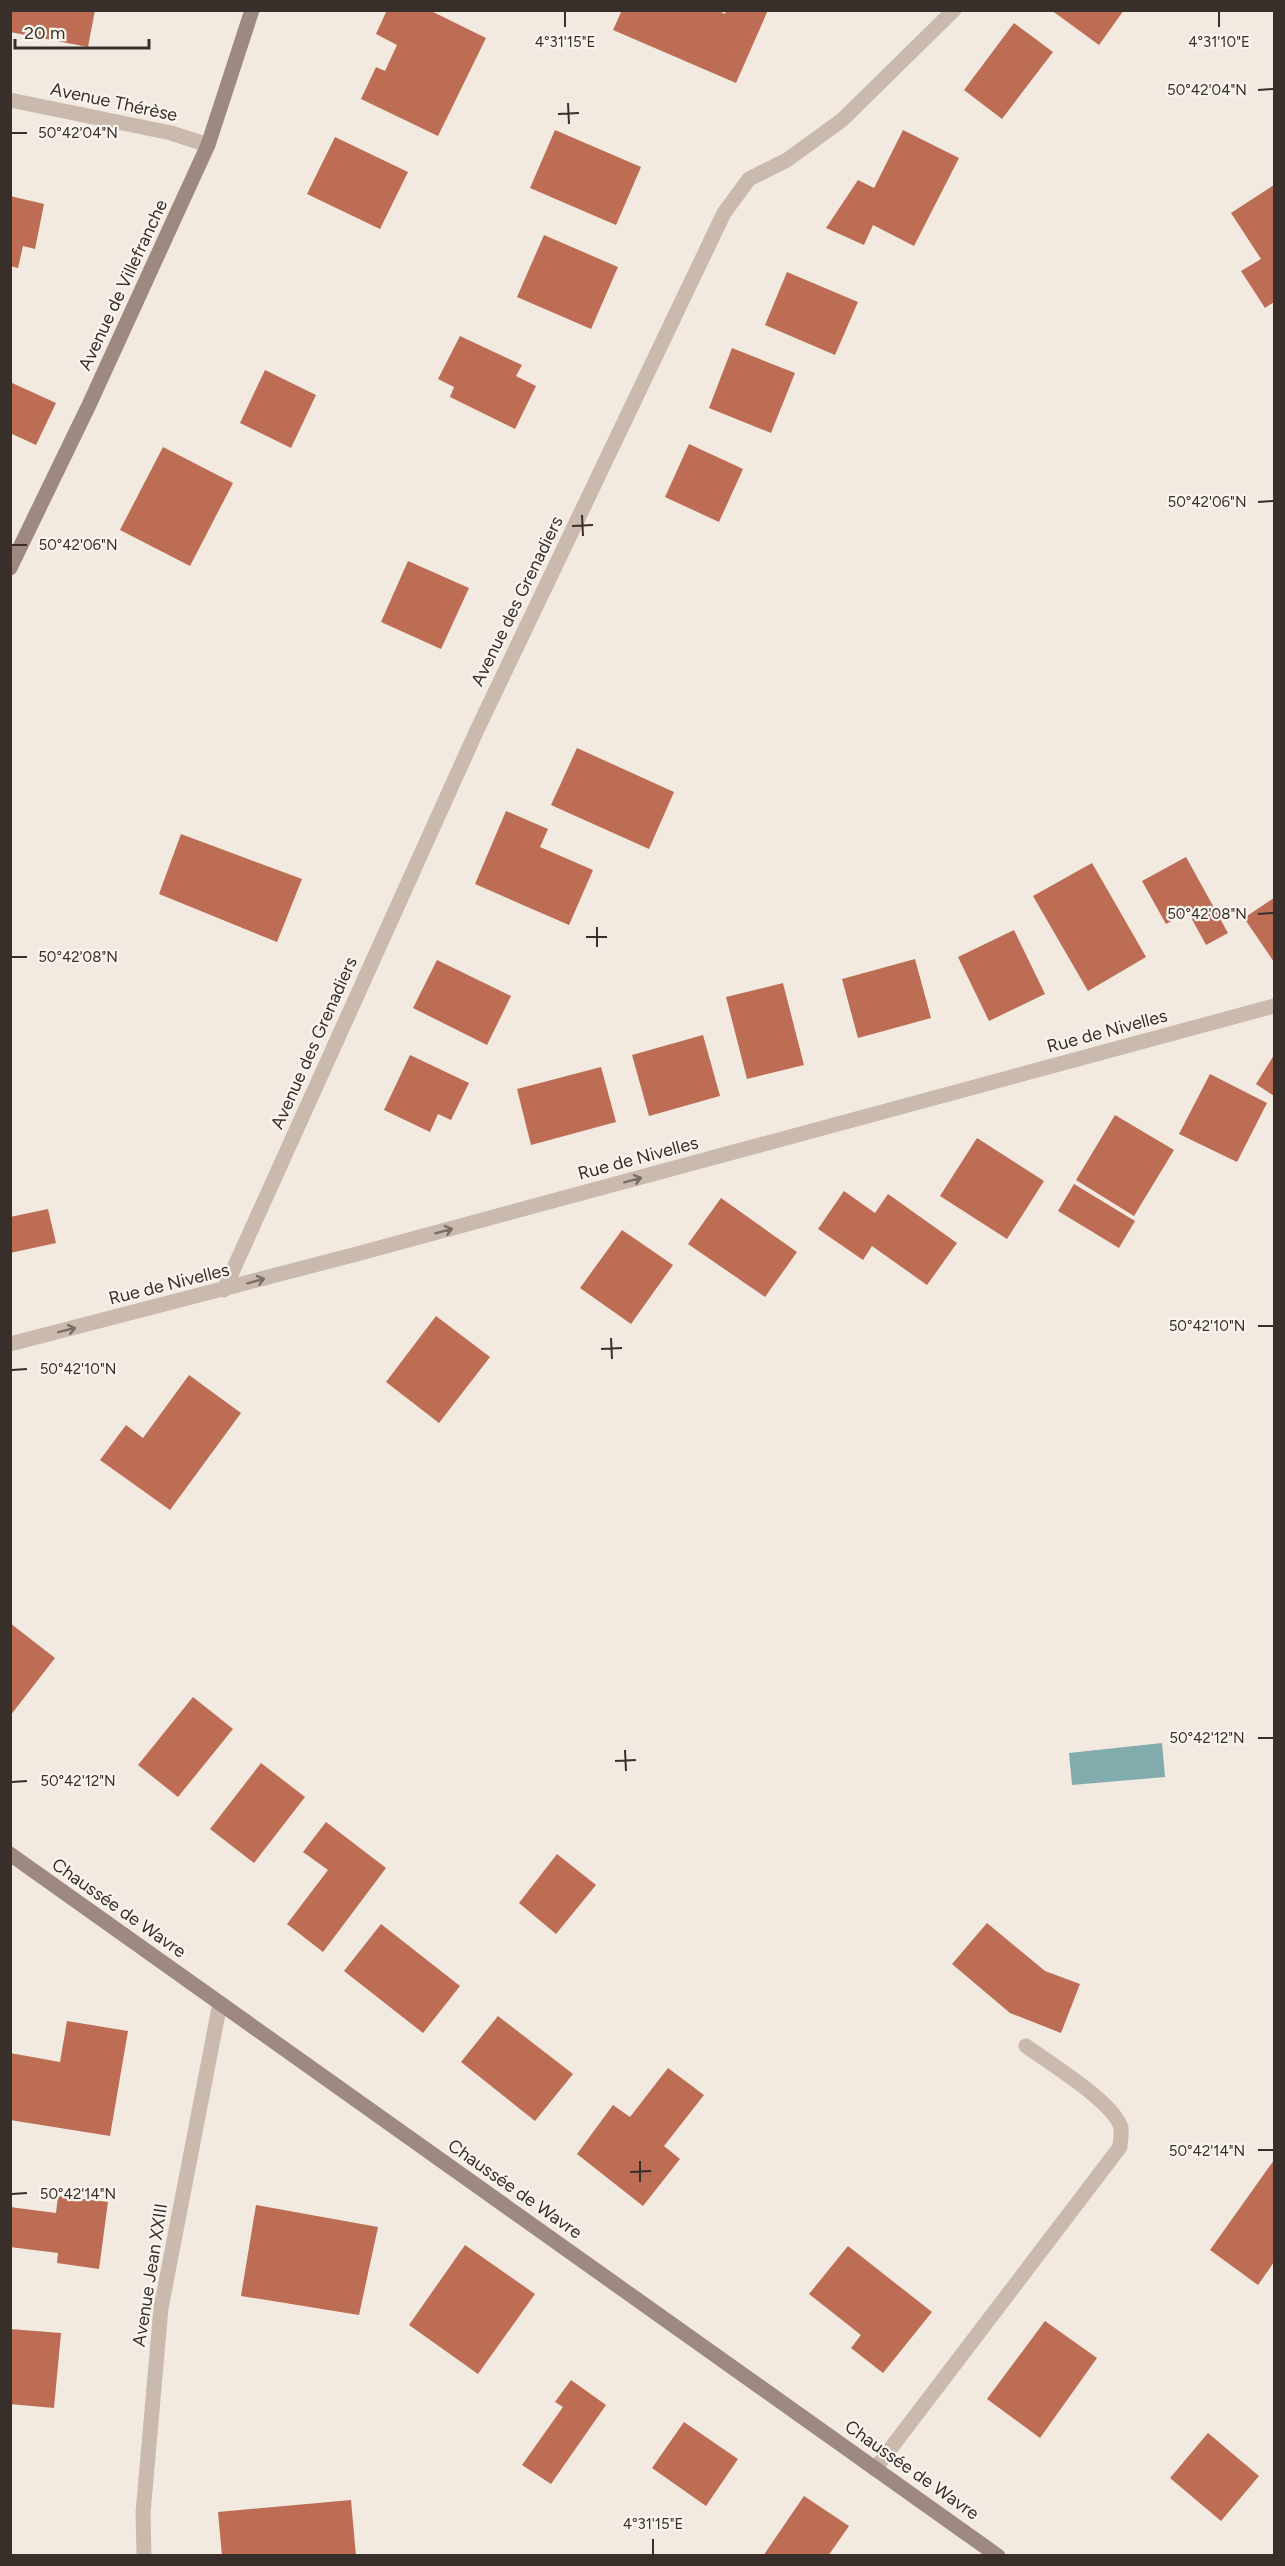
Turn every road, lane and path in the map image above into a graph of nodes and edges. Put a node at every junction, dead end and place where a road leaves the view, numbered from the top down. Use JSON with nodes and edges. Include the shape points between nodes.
{"nodes":[{"id":1,"x":252,"y":10,"type":"edge"},
{"id":2,"x":954,"y":10,"type":"edge"},
{"id":3,"x":10,"y":100,"type":"edge"},
{"id":4,"x":208,"y":145,"type":"junction"},
{"id":5,"x":10,"y":568,"type":"edge"},
{"id":6,"x":1275,"y":1006,"type":"edge"},
{"id":7,"x":225,"y":1290,"type":"junction"},
{"id":8,"x":10,"y":1344,"type":"edge"},
{"id":9,"x":10,"y":1854,"type":"edge"},
{"id":10,"x":220,"y":2003,"type":"junction"},
{"id":11,"x":1026,"y":2046,"type":"dead end"},
{"id":12,"x":875,"y":2469,"type":"junction"},
{"id":13,"x":144,"y":2556,"type":"edge"},
{"id":14,"x":998,"y":2556,"type":"edge"}],
"edges":[{"from":1,"to":4,"type":"street","name":"Avenue de Villefranche"},
{"from":2,"to":7,"type":"street","name":"Avenue des Grenadiers","via":[[842,120],[787,160],[749,179],[724,213],[477,730]]},
{"from":3,"to":4,"type":"street","name":"Avenue Thérèse"},
{"from":4,"to":5,"type":"street","name":"Avenue de Villefranche"},
{"from":7,"to":6,"type":"street","name":"Rue de Nivelles","one_way":true},
{"from":8,"to":7,"type":"street","name":"Rue de Nivelles","one_way":true},
{"from":9,"to":10,"type":"street","name":"Chaussée de Wavre"},
{"from":10,"to":12,"type":"street","name":"Chaussée de Wavre"},
{"from":10,"to":13,"type":"street","name":"Avenue Jean XXIII","via":[[161,2308],[143,2513]]},
{"from":11,"to":12,"type":"street","via":[[1095,2096],[1113,2114],[1121,2128],[1120,2147]]},
{"from":12,"to":14,"type":"street","name":"Chaussée de Wavre"}]}
